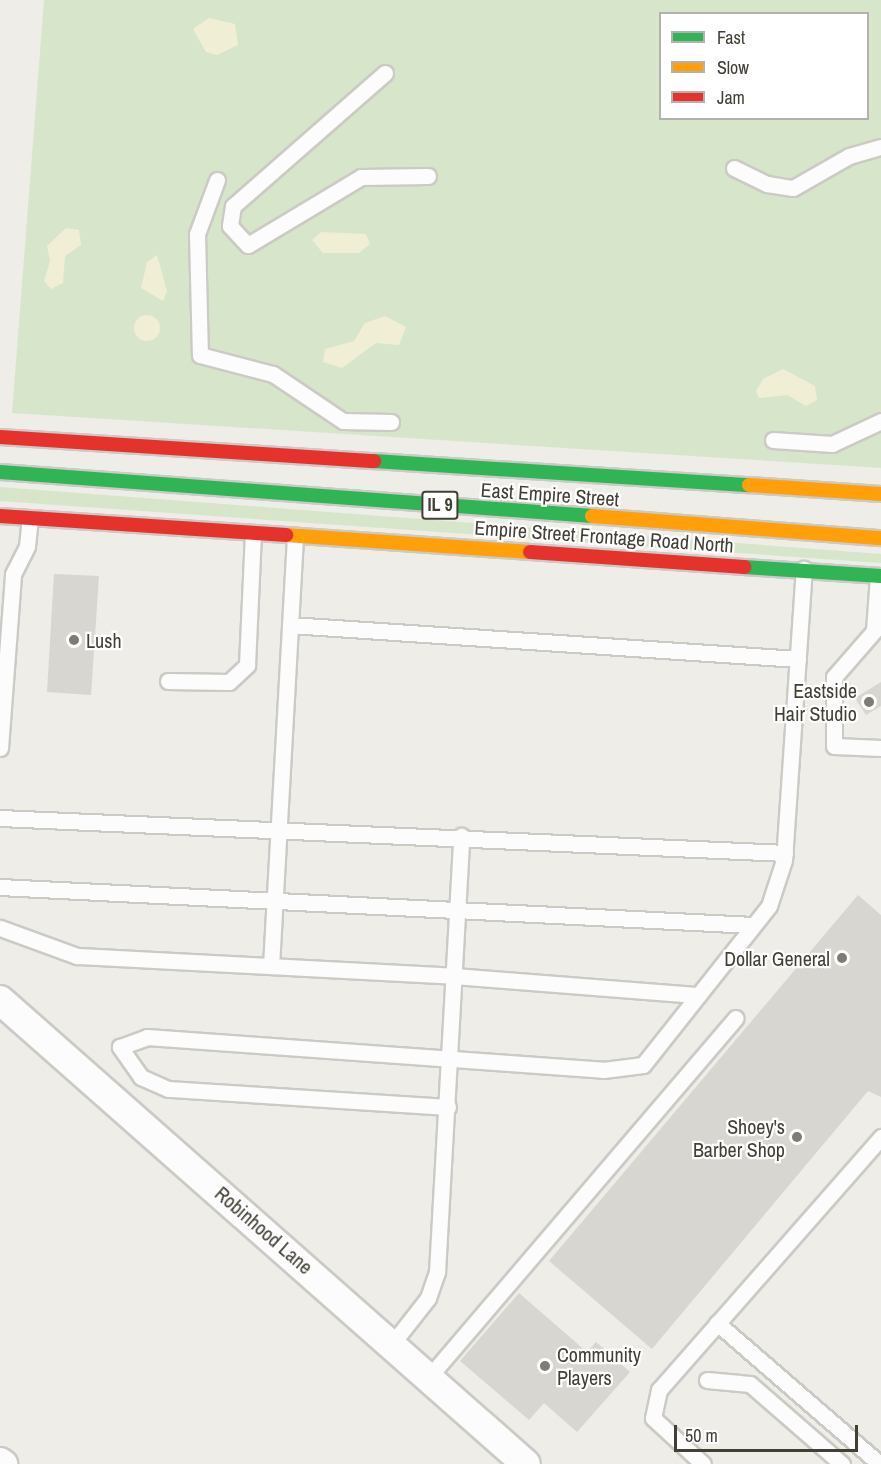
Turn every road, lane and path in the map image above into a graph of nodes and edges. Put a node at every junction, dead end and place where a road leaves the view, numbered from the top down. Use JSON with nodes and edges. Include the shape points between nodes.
{"nodes":[{"id":1,"x":385,"y":73,"type":"dead end"},
{"id":2,"x":881,"y":147,"type":"edge"},
{"id":3,"x":734,"y":168,"type":"dead end"},
{"id":4,"x":428,"y":176,"type":"dead end"},
{"id":5,"x":216,"y":180,"type":"dead end"},
{"id":6,"x":881,"y":421,"type":"edge"},
{"id":7,"x":391,"y":422,"type":"dead end"},
{"id":8,"x":0,"y":437,"type":"edge"},
{"id":9,"x":773,"y":440,"type":"dead end"},
{"id":10,"x":0,"y":472,"type":"edge"},
{"id":11,"x":881,"y":494,"type":"edge"},
{"id":12,"x":0,"y":516,"type":"edge"},
{"id":13,"x":30,"y":518,"type":"junction"},
{"id":14,"x":253,"y":533,"type":"junction"},
{"id":15,"x":295,"y":536,"type":"junction"},
{"id":16,"x":881,"y":538,"type":"edge"},
{"id":17,"x":804,"y":569,"type":"junction"},
{"id":18,"x":880,"y":576,"type":"edge"},
{"id":19,"x":290,"y":626,"type":"junction"},
{"id":20,"x":798,"y":659,"type":"junction"},
{"id":21,"x":168,"y":681,"type":"dead end"},
{"id":22,"x":0,"y":748,"type":"edge"},
{"id":23,"x":881,"y":748,"type":"edge"},
{"id":24,"x":0,"y":818,"type":"edge"},
{"id":25,"x":280,"y":829,"type":"junction"},
{"id":26,"x":461,"y":836,"type":"junction"},
{"id":27,"x":784,"y":853,"type":"junction"},
{"id":28,"x":0,"y":887,"type":"edge"},
{"id":29,"x":275,"y":899,"type":"junction"},
{"id":30,"x":458,"y":907,"type":"junction"},
{"id":31,"x":753,"y":925,"type":"junction"},
{"id":32,"x":0,"y":928,"type":"edge"},
{"id":33,"x":271,"y":966,"type":"junction"},
{"id":34,"x":455,"y":976,"type":"junction"},
{"id":35,"x":698,"y":996,"type":"junction"},
{"id":36,"x":0,"y":1000,"type":"edge"},
{"id":37,"x":736,"y":1018,"type":"dead end"},
{"id":38,"x":451,"y":1059,"type":"junction"},
{"id":39,"x":448,"y":1107,"type":"junction"},
{"id":40,"x":881,"y":1137,"type":"edge"},
{"id":41,"x":717,"y":1323,"type":"junction"},
{"id":42,"x":392,"y":1344,"type":"junction"},
{"id":43,"x":429,"y":1377,"type":"junction"},
{"id":44,"x":707,"y":1380,"type":"dead end"},
{"id":45,"x":526,"y":1464,"type":"edge"},
{"id":46,"x":703,"y":1464,"type":"edge"},
{"id":47,"x":842,"y":1464,"type":"edge"},
{"id":48,"x":880,"y":1464,"type":"edge"}],
"edges":[{"from":1,"to":4,"type":"lane","via":[[234,206],[230,226],[248,245],[361,177]]},
{"from":2,"to":3,"type":"lane","via":[[849,156],[793,188],[767,184]]},
{"from":5,"to":7,"type":"lane","via":[[197,234],[200,355],[273,374],[344,421]]},
{"from":6,"to":9,"type":"lane","via":[[832,444]]},
{"from":8,"to":11,"type":"main road","name":"East Empire Street","number":"IL 9"},
{"from":10,"to":16,"type":"main road","name":"East Empire Street","number":"IL 9"},
{"from":12,"to":13,"type":"main road","name":"Empire Street Frontage Road North"},
{"from":13,"to":14,"type":"main road","name":"Empire Street Frontage Road North"},
{"from":13,"to":22,"type":"lane","via":[[27,546],[13,574]]},
{"from":14,"to":15,"type":"main road","name":"Empire Street Frontage Road North"},
{"from":14,"to":21,"type":"lane","via":[[247,665],[229,682]]},
{"from":15,"to":17,"type":"main road","name":"Empire Street Frontage Road North"},
{"from":15,"to":19,"type":"lane"},
{"from":17,"to":18,"type":"main road","name":"Empire Street Frontage Road North"},
{"from":17,"to":20,"type":"lane"},
{"from":18,"to":23,"type":"lane","via":[[874,631],[834,677],[834,746]]},
{"from":19,"to":20,"type":"lane"},
{"from":19,"to":25,"type":"lane"},
{"from":20,"to":27,"type":"lane"},
{"from":24,"to":25,"type":"lane"},
{"from":25,"to":26,"type":"lane"},
{"from":25,"to":29,"type":"lane"},
{"from":26,"to":27,"type":"lane"},
{"from":26,"to":30,"type":"lane"},
{"from":27,"to":31,"type":"lane","via":[[769,906]]},
{"from":28,"to":29,"type":"lane"},
{"from":29,"to":30,"type":"lane"},
{"from":29,"to":33,"type":"lane"},
{"from":30,"to":31,"type":"lane"},
{"from":30,"to":34,"type":"lane"},
{"from":31,"to":35,"type":"lane"},
{"from":32,"to":33,"type":"lane","via":[[77,956]]},
{"from":33,"to":34,"type":"lane"},
{"from":34,"to":35,"type":"lane"},
{"from":34,"to":38,"type":"lane"},
{"from":35,"to":38,"type":"lane","via":[[644,1065],[603,1070]]},
{"from":36,"to":42,"type":"street","name":"Robinhood Lane"},
{"from":37,"to":43,"type":"lane"},
{"from":38,"to":39,"type":"lane"},
{"from":38,"to":39,"type":"lane","via":[[147,1037],[120,1047],[141,1077],[168,1089]]},
{"from":39,"to":42,"type":"lane","via":[[437,1272],[428,1298]]},
{"from":40,"to":41,"type":"lane"},
{"from":41,"to":46,"type":"lane","via":[[659,1390],[653,1418]]},
{"from":41,"to":48,"type":"lane"},
{"from":42,"to":43,"type":"street","name":"Robinhood Lane"},
{"from":43,"to":45,"type":"street","name":"Robinhood Lane"},
{"from":44,"to":47,"type":"lane","via":[[750,1384]]}]}
